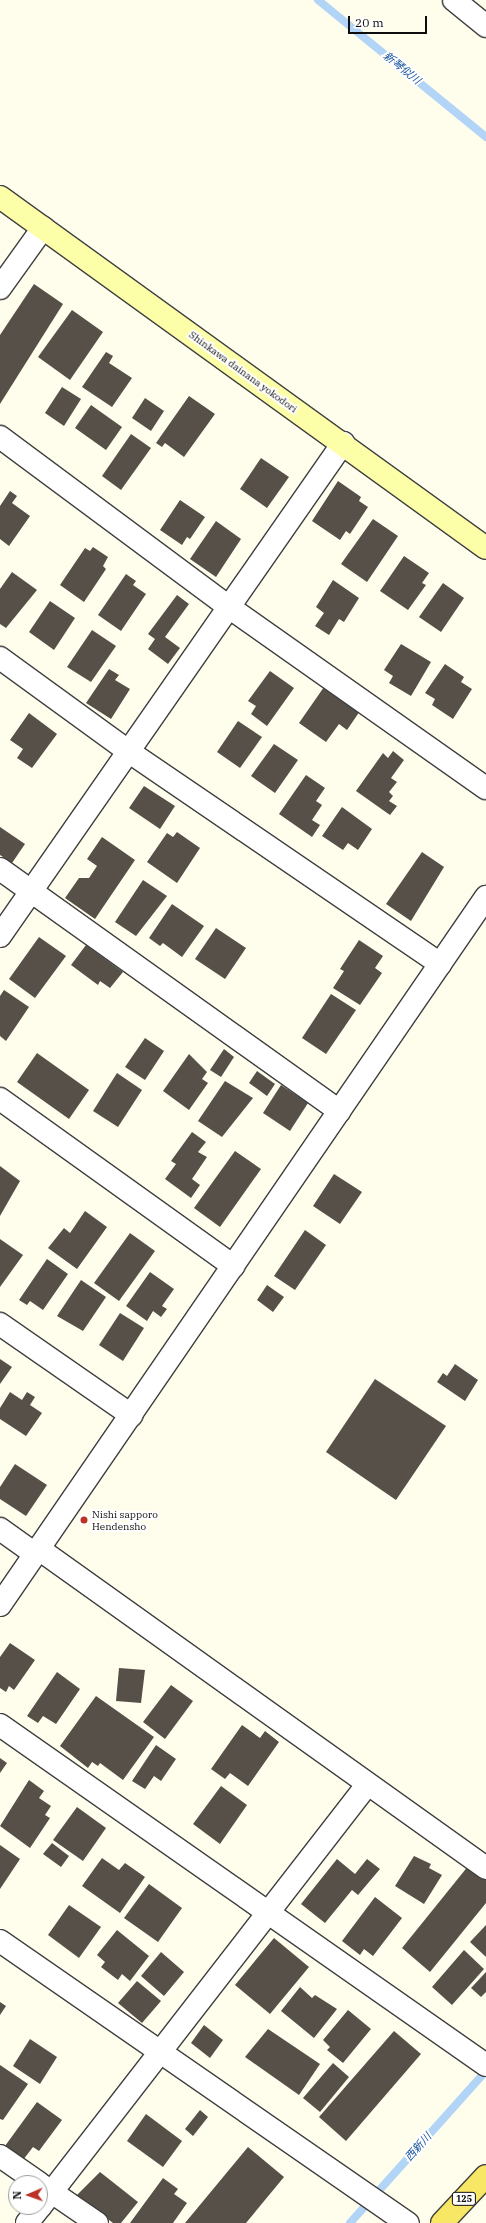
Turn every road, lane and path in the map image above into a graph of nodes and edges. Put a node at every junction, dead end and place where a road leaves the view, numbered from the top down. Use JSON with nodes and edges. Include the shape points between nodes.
{"nodes":[{"id":1,"x":454,"y":0,"type":"edge"},
{"id":2,"x":483,"y":17,"type":"edge"},
{"id":3,"x":0,"y":197,"type":"edge"},
{"id":4,"x":43,"y":228,"type":"junction"},
{"id":5,"x":0,"y":288,"type":"edge"},
{"id":6,"x":0,"y":438,"type":"edge"},
{"id":7,"x":343,"y":443,"type":"junction"},
{"id":8,"x":486,"y":548,"type":"edge"},
{"id":9,"x":229,"y":607,"type":"junction"},
{"id":10,"x":0,"y":658,"type":"edge"},
{"id":11,"x":128,"y":751,"type":"junction"},
{"id":12,"x":486,"y":788,"type":"edge"},
{"id":13,"x":0,"y":869,"type":"edge"},
{"id":14,"x":32,"y":891,"type":"junction"},
{"id":15,"x":486,"y":897,"type":"edge"},
{"id":16,"x":0,"y":936,"type":"edge"},
{"id":17,"x":440,"y":964,"type":"junction"},
{"id":18,"x":0,"y":1099,"type":"edge"},
{"id":19,"x":339,"y":1111,"type":"junction"},
{"id":20,"x":233,"y":1266,"type":"junction"},
{"id":21,"x":0,"y":1324,"type":"edge"},
{"id":22,"x":130,"y":1415,"type":"junction"},
{"id":23,"x":0,"y":1530,"type":"edge"},
{"id":24,"x":37,"y":1552,"type":"junction"},
{"id":25,"x":0,"y":1605,"type":"edge"},
{"id":26,"x":0,"y":1725,"type":"edge"},
{"id":27,"x":366,"y":1785,"type":"junction"},
{"id":28,"x":486,"y":1868,"type":"edge"},
{"id":29,"x":266,"y":1913,"type":"junction"},
{"id":30,"x":0,"y":1942,"type":"edge"},
{"id":31,"x":159,"y":2054,"type":"junction"},
{"id":32,"x":486,"y":2065,"type":"edge"},
{"id":33,"x":0,"y":2156,"type":"edge"},
{"id":34,"x":21,"y":2175,"type":"edge"},
{"id":35,"x":486,"y":2176,"type":"edge"},
{"id":36,"x":48,"y":2187,"type":"edge"},
{"id":37,"x":48,"y":2197,"type":"edge"},
{"id":38,"x":97,"y":2223,"type":"edge"},
{"id":39,"x":408,"y":2223,"type":"edge"},
{"id":40,"x":442,"y":2223,"type":"edge"}],
"edges":[{"from":1,"to":2,"type":"street"},
{"from":3,"to":4,"type":"street","name":"Shinkawa dainana yokodori"},
{"from":4,"to":5,"type":"street"},
{"from":4,"to":7,"type":"street","name":"Shinkawa dainana yokodori"},
{"from":6,"to":9,"type":"street"},
{"from":7,"to":8,"type":"street","name":"Shinkawa dainana yokodori"},
{"from":7,"to":9,"type":"street"},
{"from":9,"to":11,"type":"street"},
{"from":9,"to":12,"type":"street"},
{"from":10,"to":11,"type":"street"},
{"from":11,"to":14,"type":"street"},
{"from":11,"to":17,"type":"street"},
{"from":13,"to":14,"type":"street"},
{"from":14,"to":16,"type":"street"},
{"from":14,"to":19,"type":"street"},
{"from":15,"to":17,"type":"street"},
{"from":17,"to":19,"type":"street"},
{"from":18,"to":20,"type":"street"},
{"from":19,"to":20,"type":"street"},
{"from":20,"to":22,"type":"street"},
{"from":21,"to":22,"type":"street"},
{"from":22,"to":24,"type":"street"},
{"from":23,"to":24,"type":"street"},
{"from":24,"to":25,"type":"street"},
{"from":24,"to":27,"type":"street"},
{"from":26,"to":29,"type":"street"},
{"from":27,"to":28,"type":"street"},
{"from":27,"to":29,"type":"street"},
{"from":29,"to":31,"type":"street"},
{"from":29,"to":32,"type":"street"},
{"from":30,"to":31,"type":"street"},
{"from":31,"to":36,"type":"street"},
{"from":31,"to":39,"type":"street"},
{"from":33,"to":34,"type":"street"},
{"from":35,"to":40,"type":"main road","number":"125"},
{"from":37,"to":38,"type":"street"}]}
